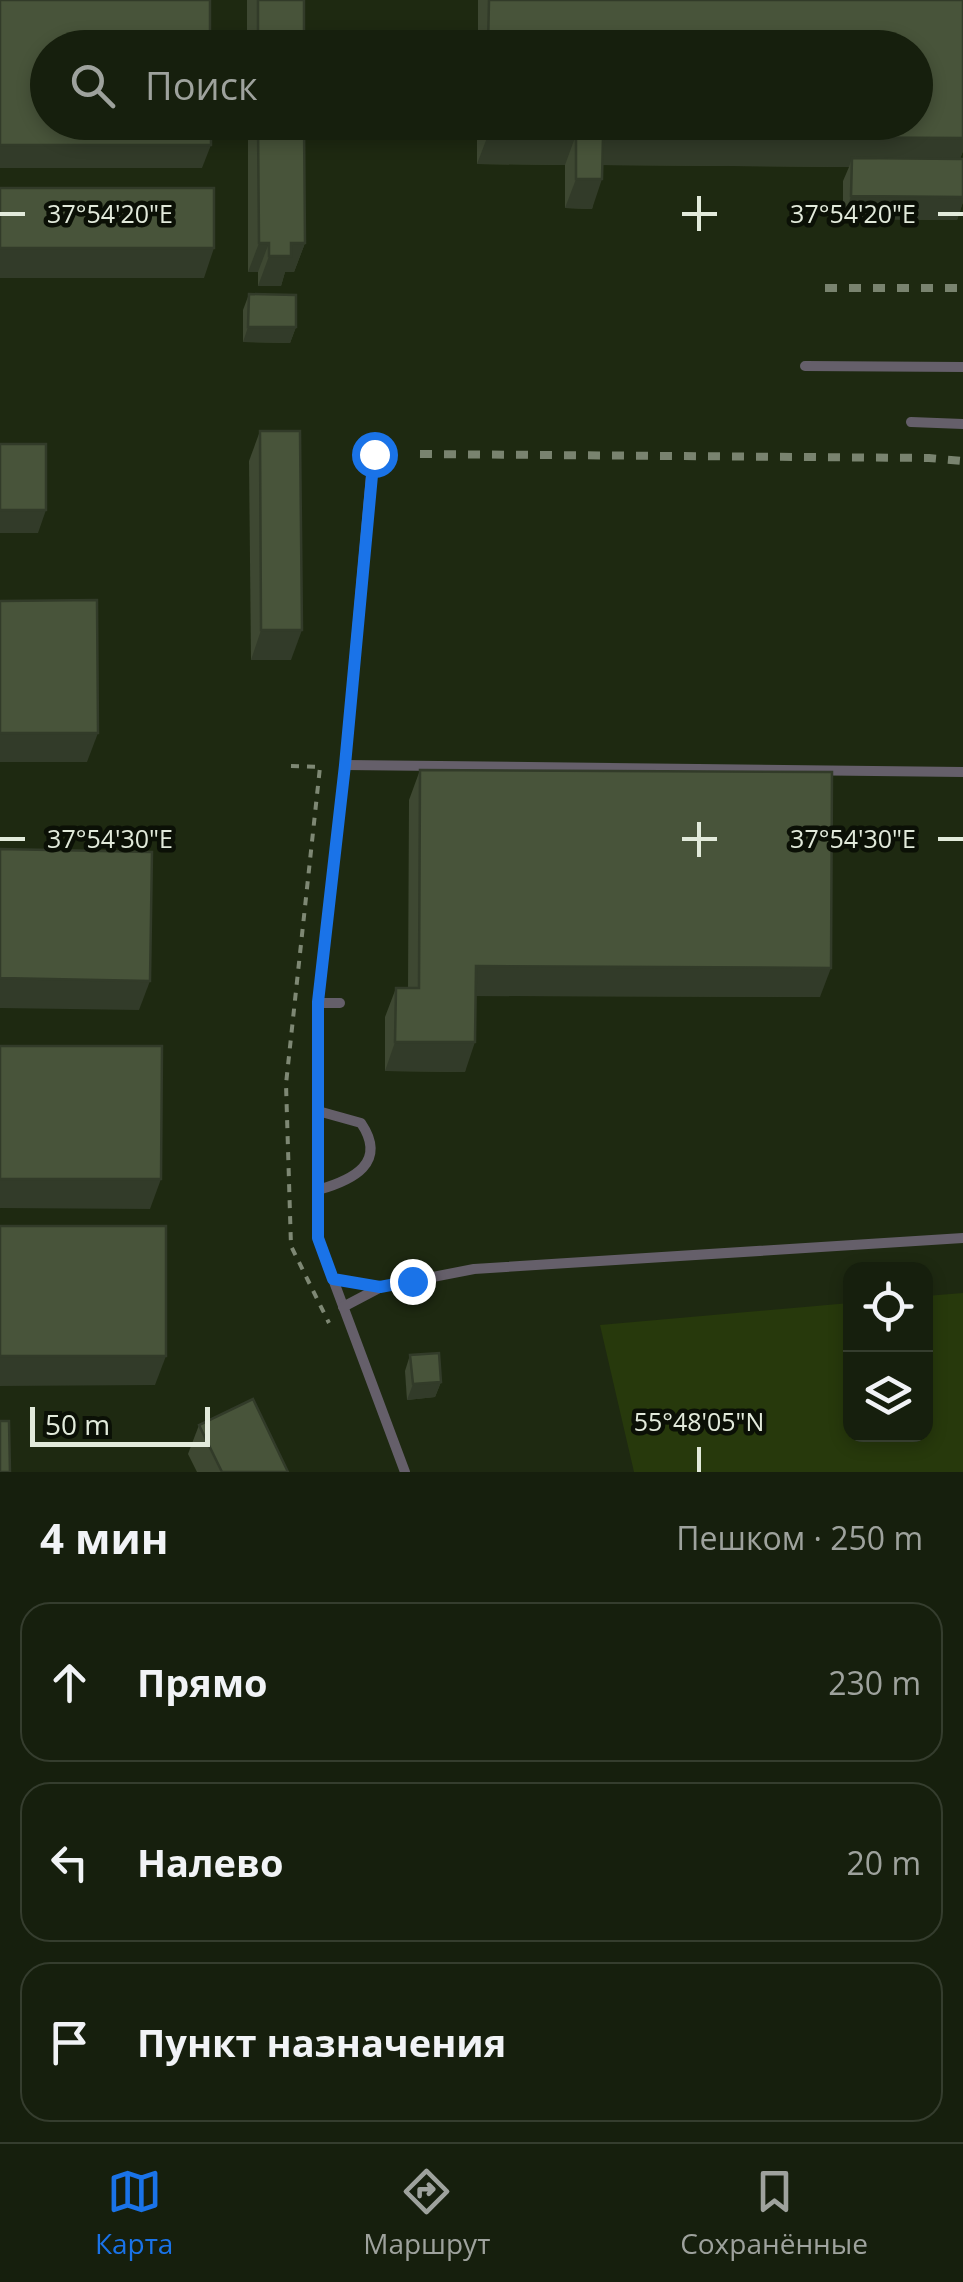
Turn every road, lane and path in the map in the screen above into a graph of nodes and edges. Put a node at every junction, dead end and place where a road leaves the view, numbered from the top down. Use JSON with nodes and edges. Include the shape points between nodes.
{"nodes":[{"id":1,"x":805,"y":366,"type":"dead end"},
{"id":2,"x":963,"y":367,"type":"edge"},
{"id":3,"x":912,"y":422,"type":"dead end"},
{"id":4,"x":963,"y":424,"type":"edge"},
{"id":5,"x":374,"y":454,"type":"dead end"},
{"id":6,"x":345,"y":765,"type":"junction"},
{"id":7,"x":963,"y":772,"type":"edge"},
{"id":8,"x":318,"y":1002,"type":"junction"},
{"id":9,"x":340,"y":1002,"type":"dead end"},
{"id":10,"x":318,"y":1111,"type":"junction"},
{"id":11,"x":318,"y":1190,"type":"junction"},
{"id":12,"x":963,"y":1238,"type":"edge"},
{"id":13,"x":333,"y":1279,"type":"junction"},
{"id":14,"x":380,"y":1287,"type":"junction"},
{"id":15,"x":344,"y":1306,"type":"junction"},
{"id":16,"x":405,"y":1472,"type":"edge"}],
"edges":[{"from":1,"to":2,"type":"lane"},
{"from":3,"to":4,"type":"lane"},
{"from":5,"to":6,"type":"lane"},
{"from":6,"to":7,"type":"lane"},
{"from":6,"to":8,"type":"lane"},
{"from":8,"to":9,"type":"lane"},
{"from":8,"to":10,"type":"lane"},
{"from":10,"to":11,"type":"lane"},
{"from":10,"to":11,"type":"lane","via":[[361,1123],[370,1136],[370,1156],[359,1174]]},
{"from":11,"to":13,"type":"lane","via":[[318,1238]]},
{"from":12,"to":14,"type":"lane","via":[[474,1270]]},
{"from":13,"to":14,"type":"lane"},
{"from":13,"to":15,"type":"lane"},
{"from":14,"to":15,"type":"lane"},
{"from":15,"to":16,"type":"lane"}]}
